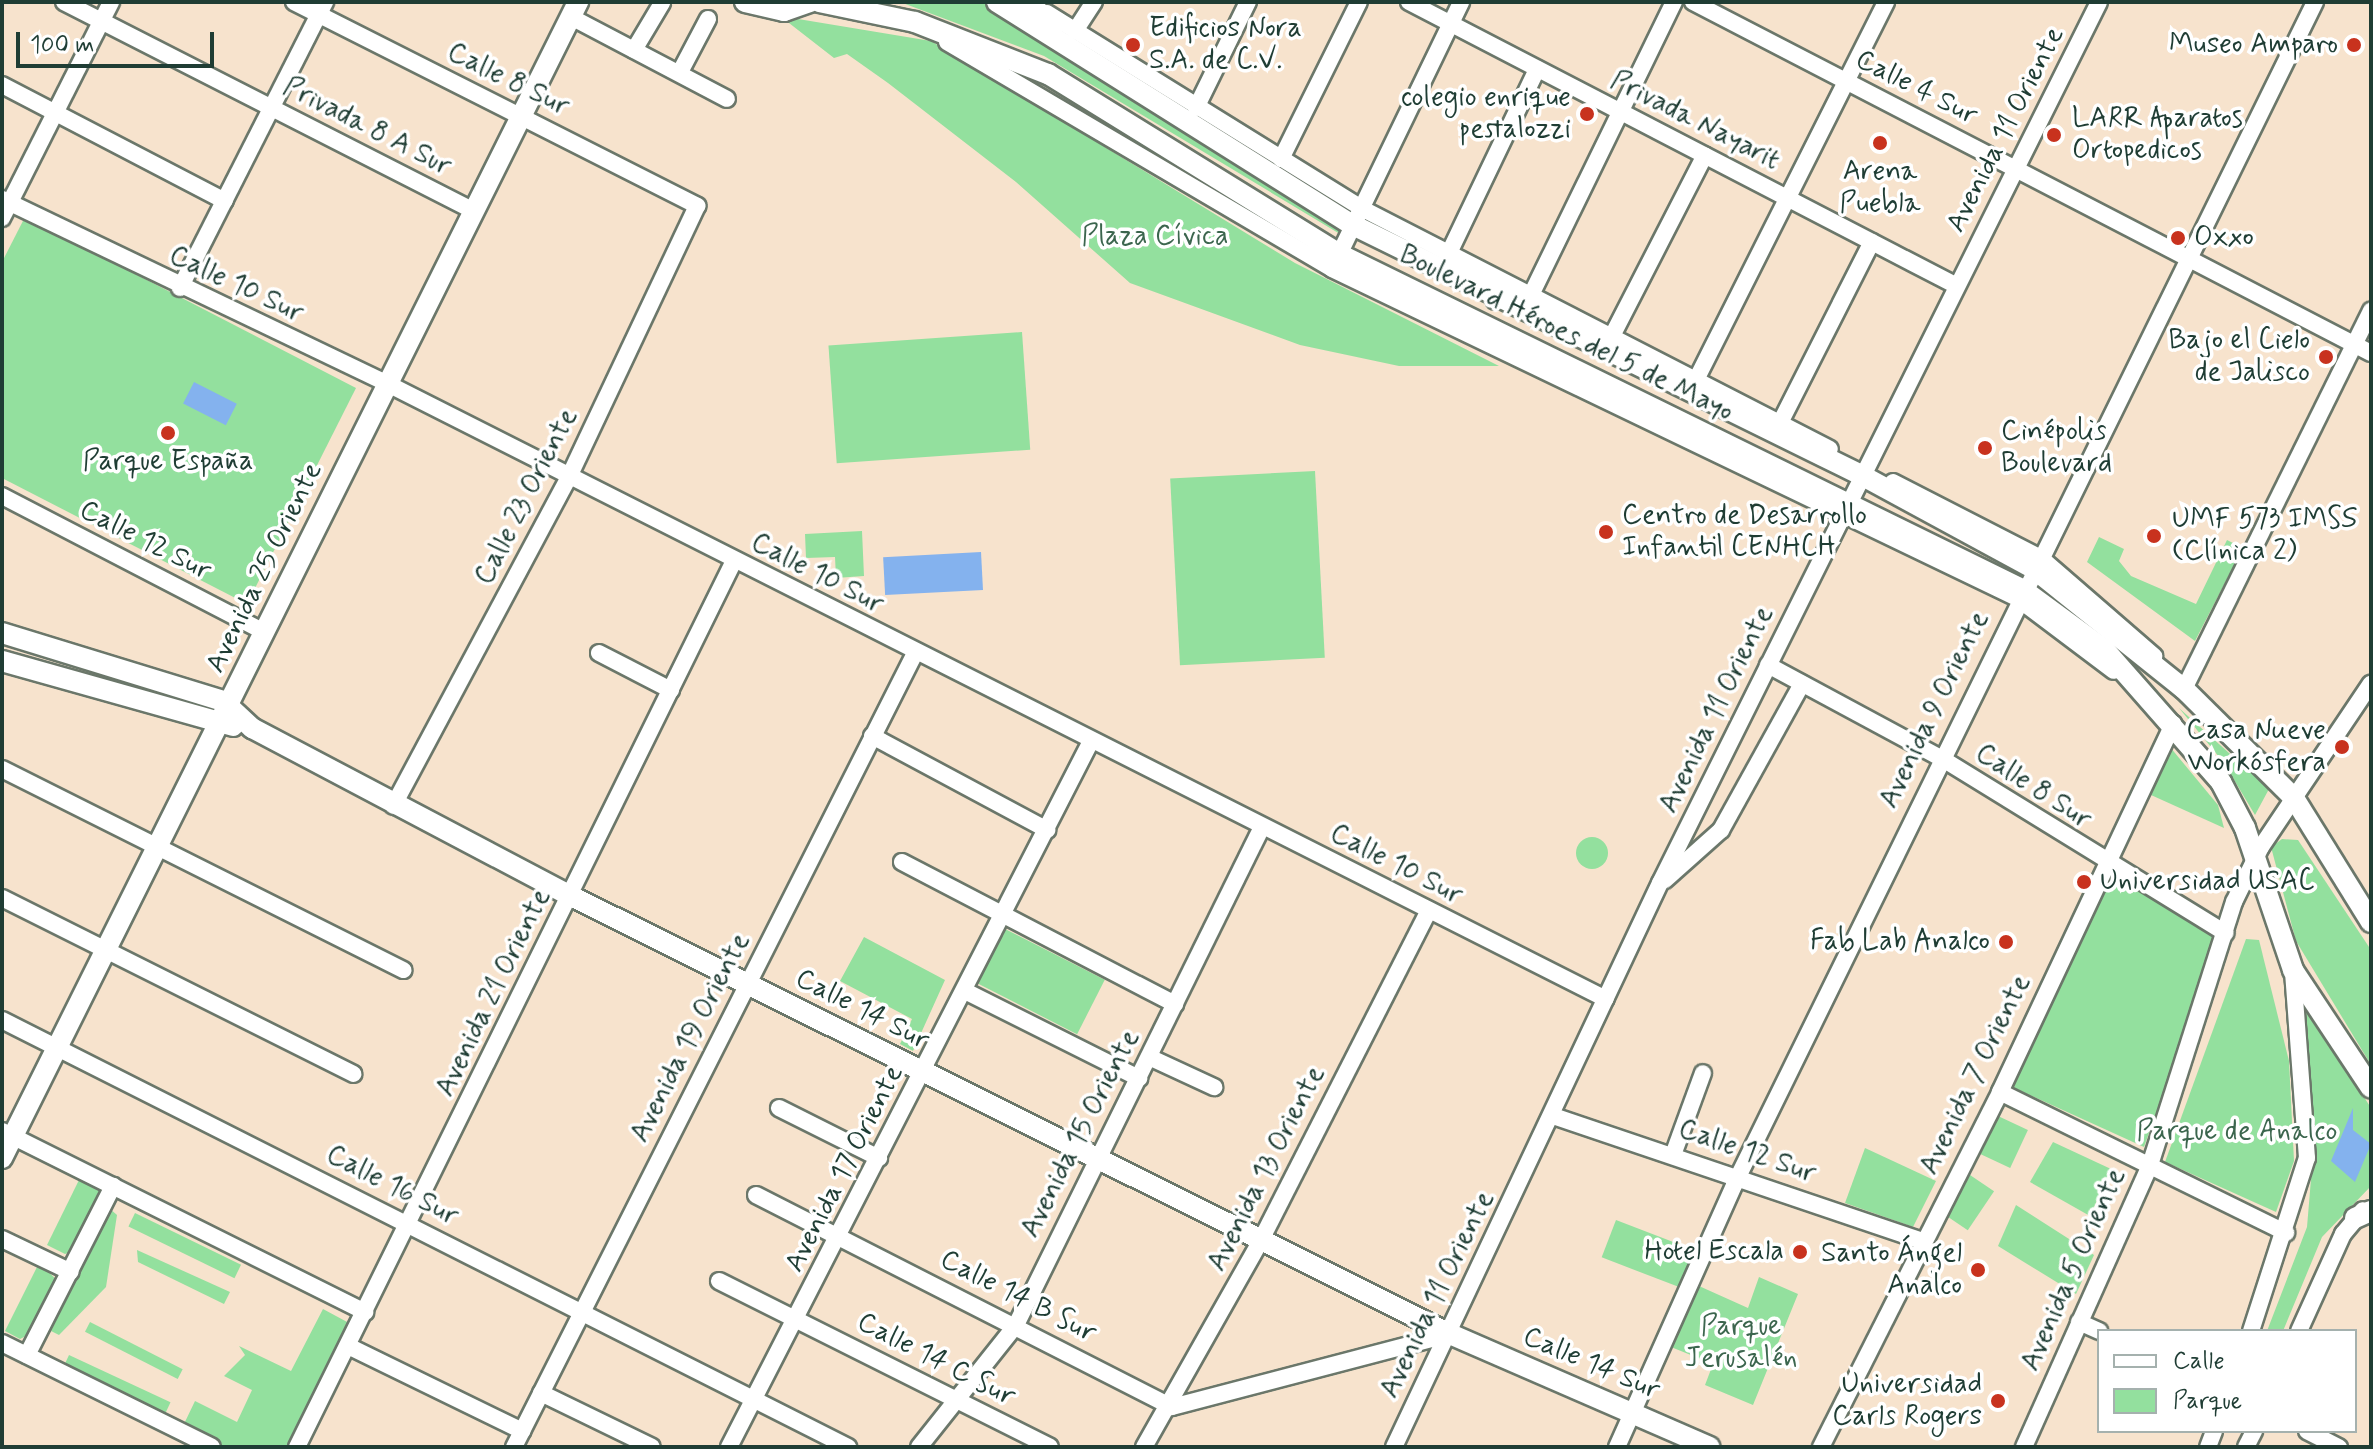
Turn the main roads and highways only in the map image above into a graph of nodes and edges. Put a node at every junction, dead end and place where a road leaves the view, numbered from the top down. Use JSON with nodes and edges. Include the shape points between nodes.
{"nodes":[{"id":1,"x":745,"y":2,"type":"edge"},
{"id":2,"x":810,"y":2,"type":"edge"},
{"id":3,"x":819,"y":2,"type":"edge"},
{"id":4,"x":997,"y":2,"type":"edge"},
{"id":5,"x":1029,"y":2,"type":"edge"},
{"id":6,"x":574,"y":9,"type":"edge"},
{"id":7,"x":1086,"y":56,"type":"junction"},
{"id":8,"x":1531,"y":295,"type":"road end"},
{"id":9,"x":1496,"y":299,"type":"junction"},
{"id":10,"x":2,"y":633,"type":"edge"},
{"id":11,"x":2,"y":661,"type":"edge"},
{"id":12,"x":225,"y":715,"type":"junction"},
{"id":13,"x":2371,"y":922,"type":"edge"},
{"id":14,"x":2371,"y":1088,"type":"edge"},
{"id":15,"x":8,"y":1134,"type":"edge"},
{"id":16,"x":2,"y":1158,"type":"edge"},
{"id":17,"x":1710,"y":1447,"type":"edge"}],
"edges":[{"from":1,"to":2,"type":"main road","via":[[784,11]]},
{"from":3,"to":14,"type":"main road","name":"Boulevard Héroes del 5 de Mayo","via":[[915,22],[1048,74],[1335,262],[2020,594],[2105,650],[2173,724],[2235,806],[2293,970]]},
{"from":4,"to":7,"type":"main road","name":"Boulevard Héroes del 5 de Mayo"},
{"from":5,"to":7,"type":"main road"},
{"from":6,"to":12,"type":"main road","name":"Avenida 25 Oriente"},
{"from":7,"to":9,"type":"main road","name":"Boulevard Héroes del 5 de Mayo"},
{"from":8,"to":9,"type":"main road"},
{"from":9,"to":13,"type":"main road","name":"Boulevard Héroes del 5 de Mayo","via":[[1865,472],[2038,563],[2184,689],[2294,798]]},
{"from":10,"to":12,"type":"main road"},
{"from":11,"to":12,"type":"main road"},
{"from":12,"to":15,"type":"main road","name":"Avenida 25 Oriente"},
{"from":12,"to":17,"type":"main road","name":"Calle 14 Sur","via":[[571,896],[1450,1334]]},
{"from":15,"to":16,"type":"main road","name":"Avenida 25 Oriente"}]}
